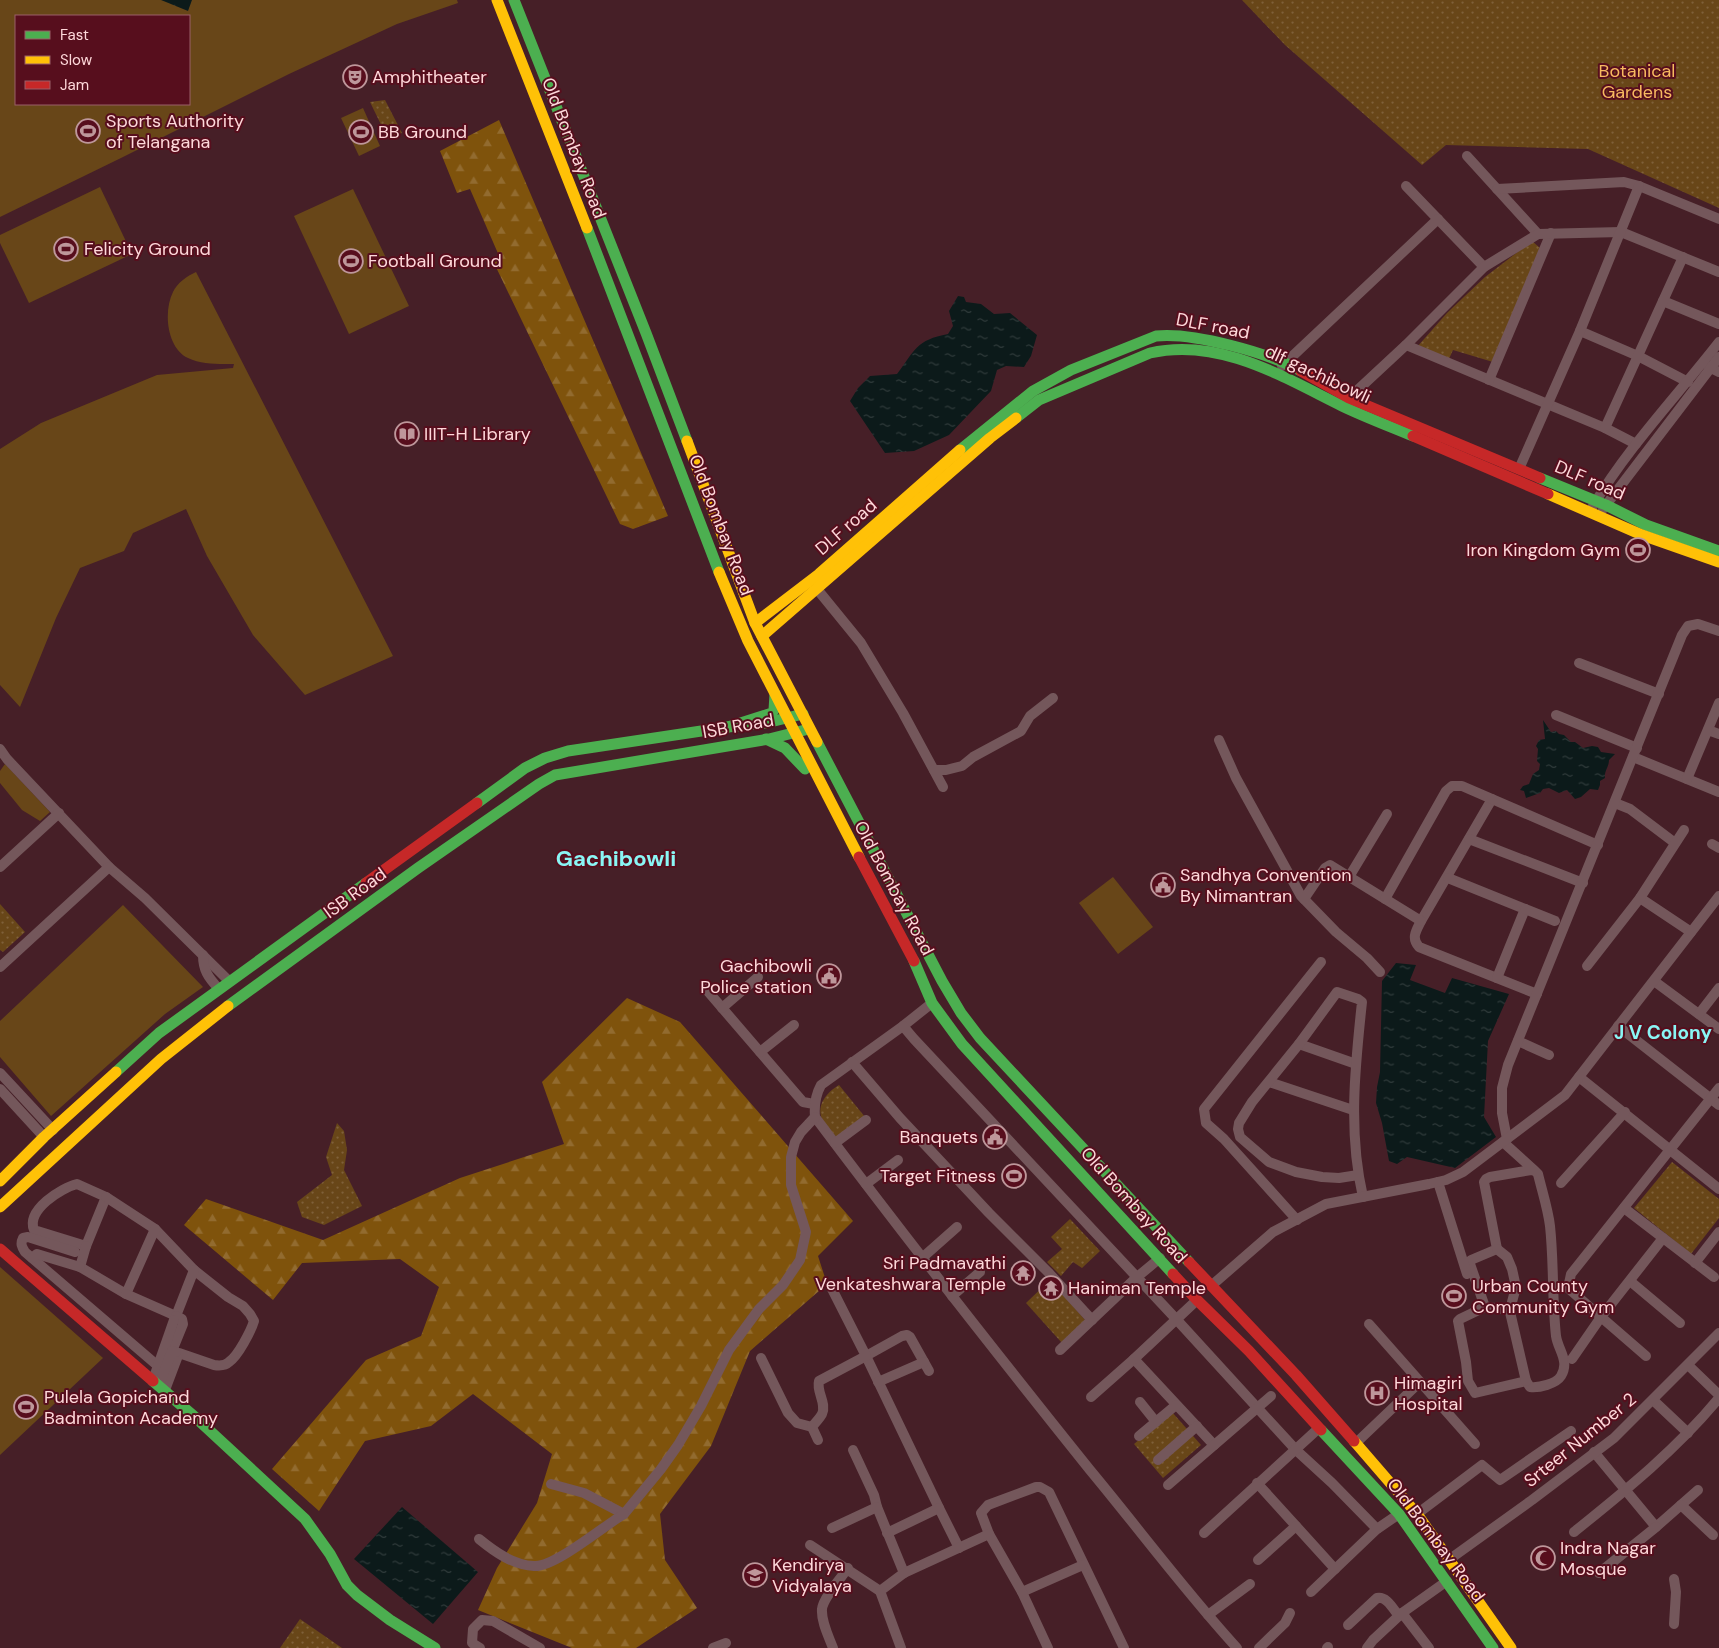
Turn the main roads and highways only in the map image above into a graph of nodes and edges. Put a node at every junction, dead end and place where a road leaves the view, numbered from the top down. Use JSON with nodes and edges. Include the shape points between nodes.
{"nodes":[{"id":1,"x":497,"y":0,"type":"edge"},
{"id":2,"x":514,"y":0,"type":"edge"},
{"id":3,"x":1156,"y":336,"type":"junction"},
{"id":4,"x":1159,"y":350,"type":"junction"},
{"id":5,"x":1719,"y":551,"type":"edge"},
{"id":6,"x":1719,"y":562,"type":"edge"},
{"id":7,"x":755,"y":623,"type":"junction"},
{"id":8,"x":762,"y":636,"type":"junction"},
{"id":9,"x":775,"y":694,"type":"junction"},
{"id":10,"x":803,"y":714,"type":"junction"},
{"id":11,"x":786,"y":719,"type":"junction"},
{"id":12,"x":728,"y":727,"type":"junction"},
{"id":13,"x":810,"y":728,"type":"junction"},
{"id":14,"x":793,"y":733,"type":"junction"},
{"id":15,"x":766,"y":740,"type":"junction"},
{"id":16,"x":824,"y":794,"type":"junction"},
{"id":17,"x":401,"y":857,"type":"junction"},
{"id":18,"x":412,"y":872,"type":"junction"},
{"id":19,"x":932,"y":963,"type":"junction"},
{"id":20,"x":917,"y":970,"type":"junction"},
{"id":21,"x":0,"y":1181,"type":"edge"},
{"id":22,"x":0,"y":1208,"type":"edge"},
{"id":23,"x":0,"y":1248,"type":"edge"},
{"id":24,"x":0,"y":1259,"type":"edge"},
{"id":25,"x":100,"y":1339,"type":"junction"},
{"id":26,"x":162,"y":1390,"type":"junction"},
{"id":27,"x":423,"y":1648,"type":"edge"},
{"id":28,"x":435,"y":1648,"type":"edge"},
{"id":29,"x":1493,"y":1648,"type":"edge"},
{"id":30,"x":1511,"y":1648,"type":"edge"}],
"edges":[{"from":1,"to":9,"type":"main road","name":"Old Bombay Road","via":[[631,338],[723,582]]},
{"from":2,"to":7,"type":"main road","name":"Old Bombay Road","via":[[649,342]]},
{"from":3,"to":4,"type":"main road"},
{"from":3,"to":5,"type":"main road","name":"DLF road","via":[[1166,334],[1216,342],[1285,362],[1349,398],[1601,503],[1646,525]]},
{"from":3,"to":7,"type":"main road","name":"DLF road","via":[[1071,370],[1033,391],[983,430],[819,574]]},
{"from":4,"to":6,"type":"main road","name":"dlf gachibowli","via":[[1215,352],[1257,364],[1345,407],[1642,535]]},
{"from":4,"to":8,"type":"main road","name":"dlf gachibowli","via":[[1039,400],[990,438]]},
{"from":7,"to":8,"type":"main road","name":"Old Bombay Road"},
{"from":8,"to":10,"type":"main road","name":"Old Bombay Road"},
{"from":9,"to":11,"type":"main road","name":"Old Bombay Road"},
{"from":9,"to":12,"type":"main road","via":[[772,713]]},
{"from":10,"to":11,"type":"main road","name":"ISB Road"},
{"from":10,"to":13,"type":"main road","name":"Old Bombay Road"},
{"from":11,"to":12,"type":"main road","name":"ISB Road"},
{"from":11,"to":14,"type":"main road","name":"Old Bombay Road"},
{"from":12,"to":17,"type":"main road","name":"ISB Road","via":[[568,751],[544,758]]},
{"from":13,"to":14,"type":"main road","name":"ISB Road"},
{"from":13,"to":19,"type":"main road","name":"Old Bombay Road"},
{"from":14,"to":15,"type":"main road","name":"ISB Road"},
{"from":14,"to":16,"type":"main road","name":"Old Bombay Road"},
{"from":15,"to":16,"type":"main road","via":[[792,754]]},
{"from":15,"to":18,"type":"main road","name":"ISB Road","via":[[555,775]]},
{"from":16,"to":20,"type":"main road","name":"Old Bombay Road"},
{"from":17,"to":18,"type":"main road"},
{"from":17,"to":21,"type":"main road","name":"ISB Road","via":[[159,1033]]},
{"from":18,"to":22,"type":"main road","name":"ISB Road","via":[[161,1059]]},
{"from":19,"to":20,"type":"main road"},
{"from":19,"to":30,"type":"main road","name":"Old Bombay Road","via":[[961,1013],[980,1038],[1356,1443],[1416,1514]]},
{"from":20,"to":29,"type":"main road","name":"Old Bombay Road","via":[[932,1003],[962,1044],[1399,1514]]},
{"from":23,"to":25,"type":"main road"},
{"from":24,"to":25,"type":"main road"},
{"from":25,"to":26,"type":"main road"},
{"from":25,"to":26,"type":"main road"},
{"from":26,"to":27,"type":"main road","via":[[301,1522],[344,1589]]},
{"from":26,"to":28,"type":"main road","via":[[305,1518],[339,1567],[348,1586],[414,1637]]}]}
